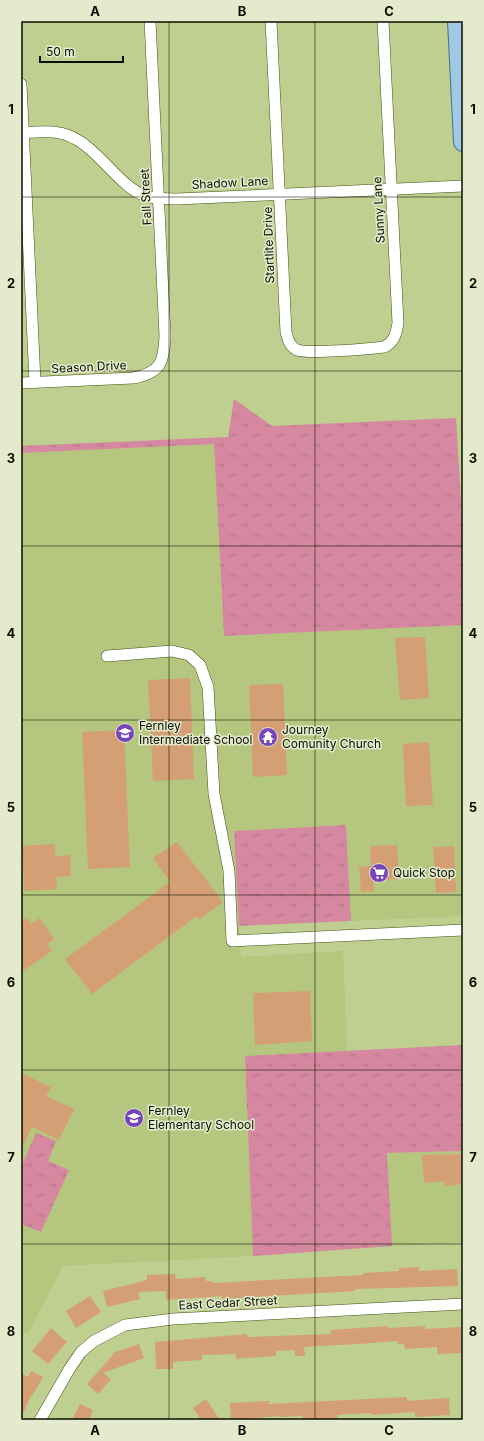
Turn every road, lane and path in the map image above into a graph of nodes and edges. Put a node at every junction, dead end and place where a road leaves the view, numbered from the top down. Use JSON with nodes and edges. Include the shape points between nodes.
{"nodes":[{"id":1,"x":150,"y":21,"type":"edge"},
{"id":2,"x":272,"y":21,"type":"edge"},
{"id":3,"x":383,"y":21,"type":"edge"},
{"id":4,"x":457,"y":21,"type":"edge"},
{"id":5,"x":21,"y":84,"type":"edge"},
{"id":6,"x":22,"y":133,"type":"edge"},
{"id":7,"x":463,"y":142,"type":"edge"},
{"id":8,"x":463,"y":186,"type":"edge"},
{"id":9,"x":391,"y":189,"type":"junction"},
{"id":10,"x":280,"y":194,"type":"junction"},
{"id":11,"x":159,"y":198,"type":"junction"},
{"id":12,"x":339,"y":350,"type":"joint"},
{"id":13,"x":156,"y":370,"type":"joint"},
{"id":14,"x":35,"y":382,"type":"junction"},
{"id":15,"x":21,"y":383,"type":"edge"},
{"id":16,"x":107,"y":656,"type":"dead end"},
{"id":17,"x":463,"y":930,"type":"edge"},
{"id":18,"x":463,"y":1304,"type":"edge"},
{"id":19,"x":40,"y":1420,"type":"edge"}],
"edges":[{"from":1,"to":11,"type":"street","name":"Fall Street"},
{"from":2,"to":10,"type":"street","name":"Startlite Drive"},
{"from":3,"to":9,"type":"street","name":"Sunny Lane"},
{"from":4,"to":7,"type":"main road"},
{"from":5,"to":6,"type":"street"},
{"from":6,"to":11,"type":"street","name":"Shadow Lane","via":[[53,133],[79,141],[139,193]]},
{"from":6,"to":14,"type":"street"},
{"from":8,"to":9,"type":"street","name":"Shadow Lane"},
{"from":9,"to":10,"type":"street","name":"Shadow Lane"},
{"from":9,"to":12,"type":"street","name":"Sunny Lane","via":[[397,333],[394,340],[384,347]]},
{"from":10,"to":11,"type":"street","name":"Shadow Lane"},
{"from":10,"to":12,"type":"street","name":"Startlite Drive","via":[[288,340],[297,350]]},
{"from":11,"to":13,"type":"street","name":"Fall Street","via":[[165,336],[162,362]]},
{"from":13,"to":14,"type":"street","name":"Season Drive","via":[[146,376],[133,378]]},
{"from":14,"to":15,"type":"street","name":"Season Drive"},
{"from":16,"to":17,"type":"street","via":[[172,651],[189,655],[200,665],[208,687],[214,794],[229,870],[232,941]]},
{"from":18,"to":19,"type":"street","name":"East Cedar Street","via":[[174,1319],[125,1326],[94,1341],[82,1352]]}]}
